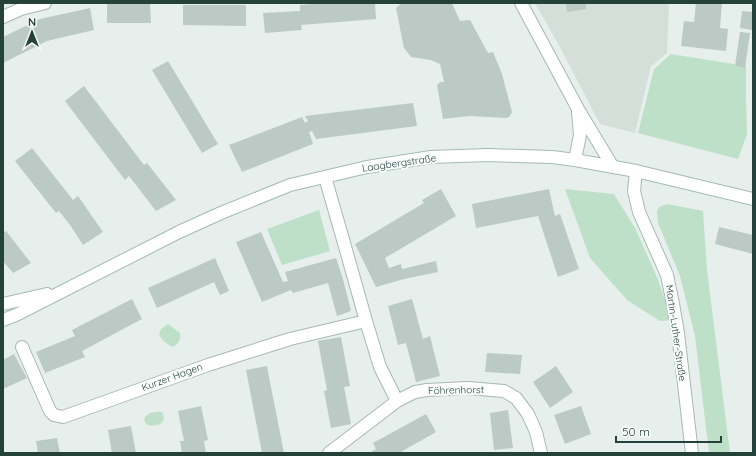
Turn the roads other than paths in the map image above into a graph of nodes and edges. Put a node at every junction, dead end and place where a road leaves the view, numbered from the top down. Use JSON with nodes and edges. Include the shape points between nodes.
{"nodes":[{"id":1,"x":45,"y":3,"type":"edge"},
{"id":2,"x":521,"y":3,"type":"edge"},
{"id":3,"x":3,"y":17,"type":"edge"},
{"id":4,"x":578,"y":109,"type":"junction"},
{"id":5,"x":575,"y":160,"type":"junction"},
{"id":6,"x":613,"y":167,"type":"junction"},
{"id":7,"x":636,"y":171,"type":"junction"},
{"id":8,"x":325,"y":177,"type":"junction"},
{"id":9,"x":753,"y":199,"type":"edge"},
{"id":10,"x":65,"y":289,"type":"junction"},
{"id":11,"x":3,"y":304,"type":"edge"},
{"id":12,"x":3,"y":320,"type":"edge"},
{"id":13,"x":366,"y":321,"type":"junction"},
{"id":14,"x":22,"y":347,"type":"dead end"},
{"id":15,"x":397,"y":401,"type":"junction"},
{"id":16,"x":329,"y":453,"type":"edge"},
{"id":17,"x":541,"y":453,"type":"edge"},
{"id":18,"x":692,"y":453,"type":"edge"}],
"edges":[{"from":1,"to":3,"type":"street"},
{"from":2,"to":4,"type":"street"},
{"from":4,"to":5,"type":"street","via":[[580,135]]},
{"from":4,"to":6,"type":"street"},
{"from":5,"to":6,"type":"street","name":"Laagbergstraße"},
{"from":5,"to":8,"type":"street","name":"Laagbergstraße","via":[[488,154],[431,157],[367,167]]},
{"from":6,"to":7,"type":"street","name":"Laagbergstraße"},
{"from":7,"to":9,"type":"street","name":"Laagbergstraße"},
{"from":7,"to":18,"type":"street","name":"Martin-Luther-Straße","via":[[634,191],[639,212],[667,275],[678,333]]},
{"from":8,"to":10,"type":"street","name":"Laagbergstraße","via":[[290,185],[221,213]]},
{"from":8,"to":13,"type":"street"},
{"from":10,"to":11,"type":"street","name":"Laagbergstraße"},
{"from":10,"to":12,"type":"street","name":"Laagbergstraße"},
{"from":13,"to":14,"type":"street","name":"Kurzer Hagen","via":[[290,339],[215,362],[64,417],[54,415],[50,411]]},
{"from":13,"to":15,"type":"street","via":[[380,367]]},
{"from":15,"to":16,"type":"street","name":"Föhrenhorst"},
{"from":15,"to":17,"type":"street","name":"Föhrenhorst","via":[[415,392],[427,390],[468,388],[504,391],[516,398],[528,414]]}]}
